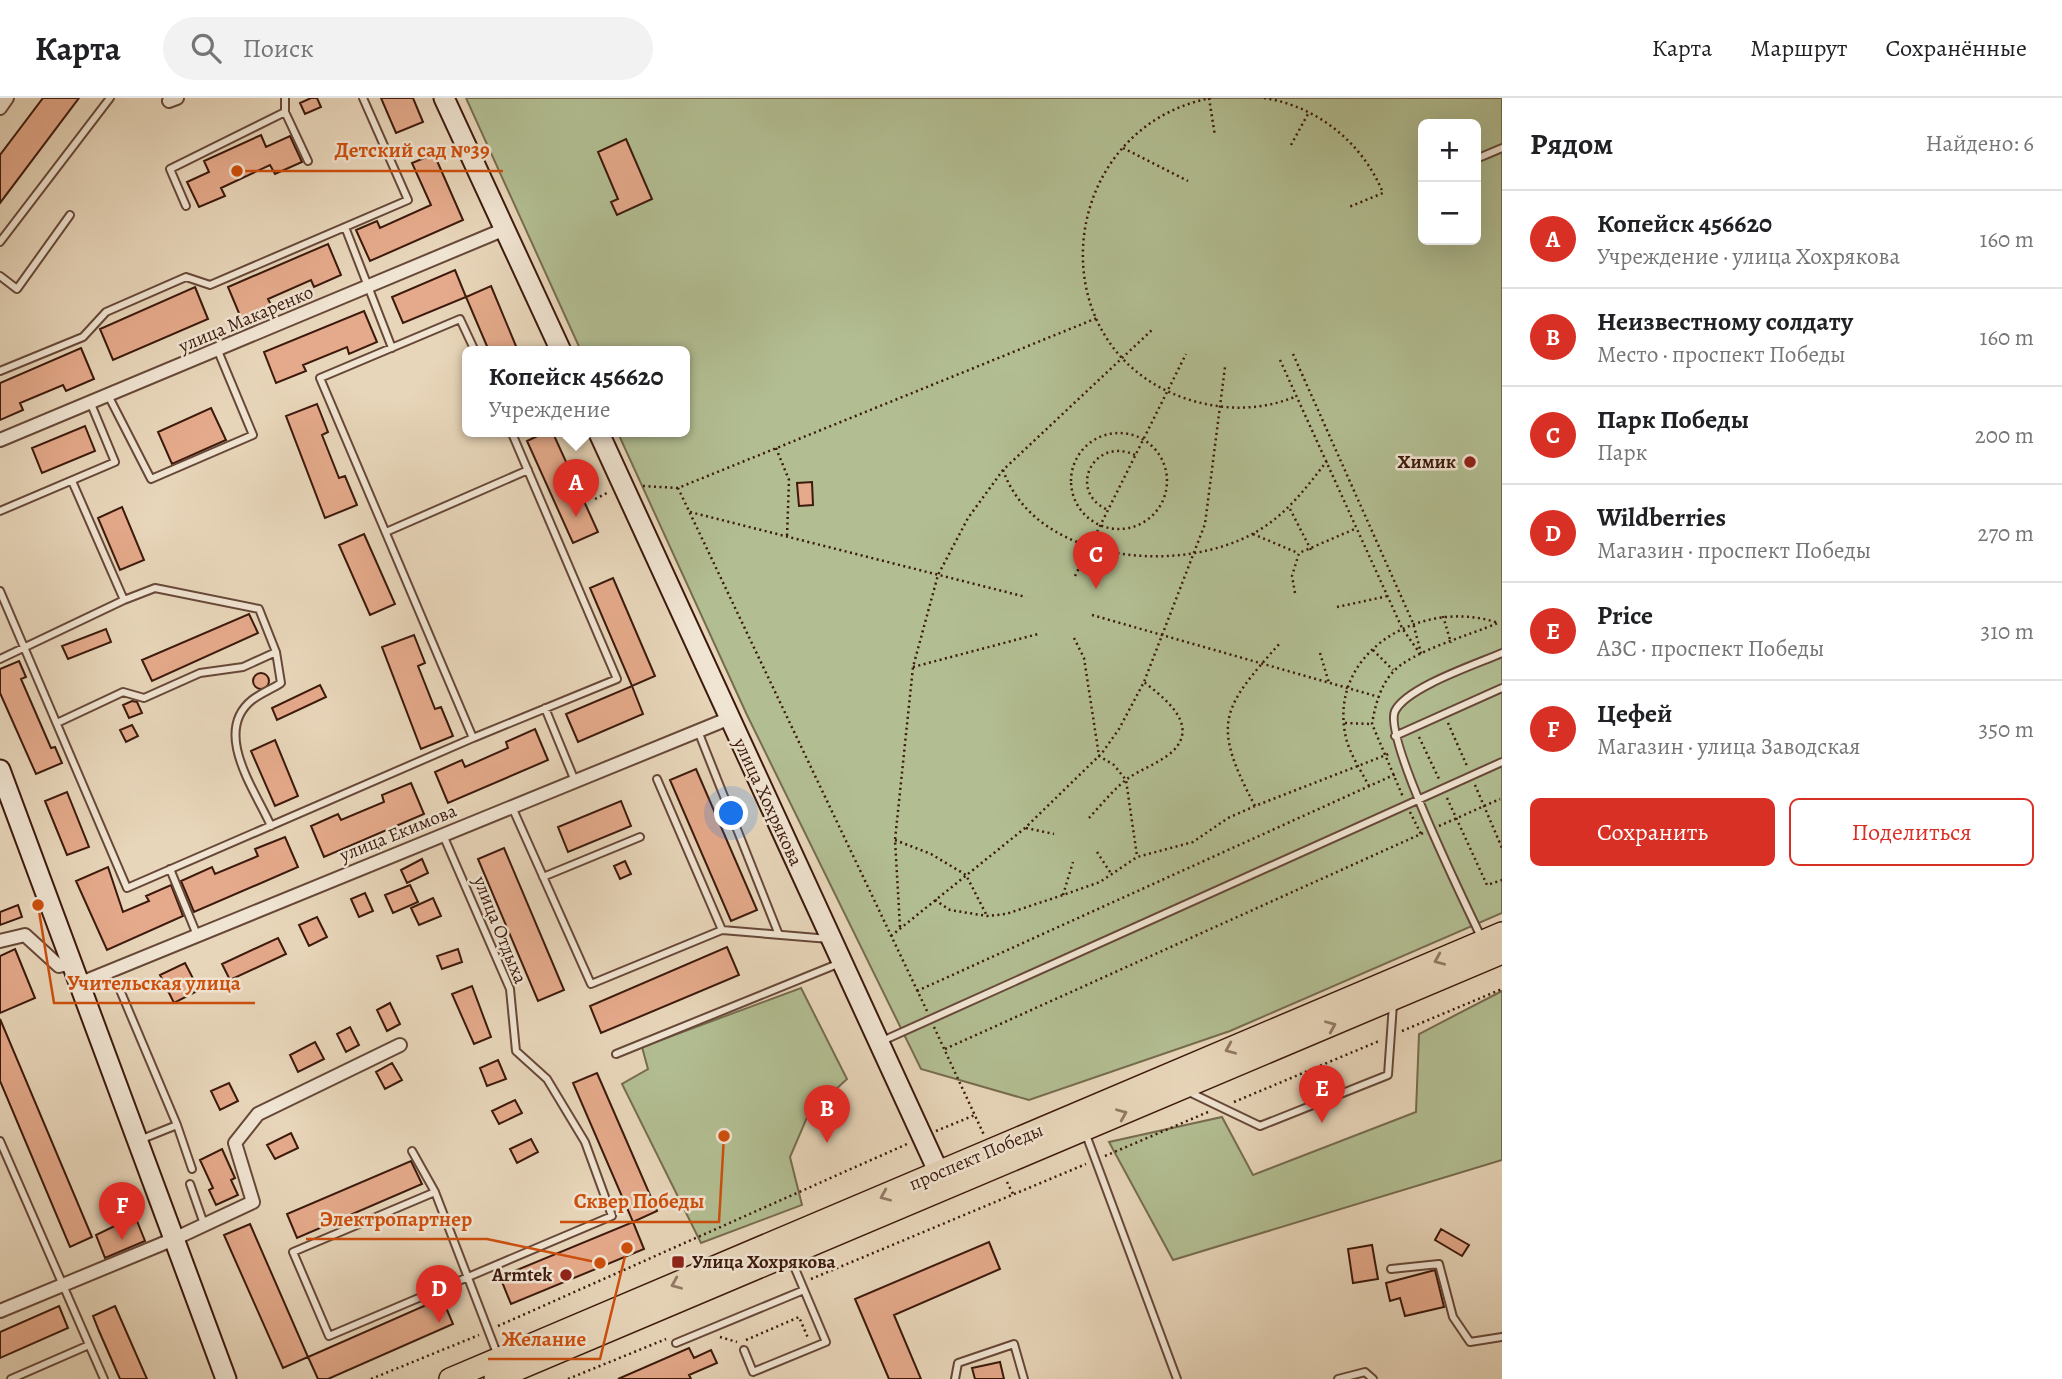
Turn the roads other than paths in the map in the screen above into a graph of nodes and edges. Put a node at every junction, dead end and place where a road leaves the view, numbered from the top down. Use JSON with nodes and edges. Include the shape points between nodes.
{"nodes":[{"id":1,"x":7,"y":98,"type":"edge"},
{"id":2,"x":110,"y":98,"type":"edge"},
{"id":3,"x":285,"y":98,"type":"edge"},
{"id":4,"x":363,"y":98,"type":"edge"},
{"id":5,"x":444,"y":98,"type":"edge"},
{"id":6,"x":0,"y":108,"type":"edge"},
{"id":7,"x":285,"y":112,"type":"junction"},
{"id":8,"x":1502,"y":148,"type":"edge"},
{"id":9,"x":1481,"y":157,"type":"edge"},
{"id":10,"x":308,"y":161,"type":"dead end"},
{"id":11,"x":186,"y":206,"type":"dead end"},
{"id":12,"x":70,"y":215,"type":"dead end"},
{"id":13,"x":345,"y":227,"type":"junction"},
{"id":14,"x":505,"y":229,"type":"junction"},
{"id":15,"x":0,"y":242,"type":"edge"},
{"id":16,"x":0,"y":276,"type":"edge"},
{"id":17,"x":368,"y":288,"type":"junction"},
{"id":18,"x":473,"y":346,"type":"edge"},
{"id":19,"x":559,"y":346,"type":"edge"},
{"id":20,"x":392,"y":348,"type":"junction"},
{"id":21,"x":218,"y":351,"type":"junction"},
{"id":22,"x":0,"y":371,"type":"edge"},
{"id":23,"x":109,"y":397,"type":"junction"},
{"id":24,"x":91,"y":404,"type":"junction"},
{"id":25,"x":514,"y":437,"type":"edge"},
{"id":26,"x":601,"y":437,"type":"edge"},
{"id":27,"x":0,"y":440,"type":"edge"},
{"id":28,"x":528,"y":471,"type":"junction"},
{"id":29,"x":72,"y":481,"type":"junction"},
{"id":30,"x":0,"y":511,"type":"edge"},
{"id":31,"x":386,"y":532,"type":"junction"},
{"id":32,"x":0,"y":591,"type":"edge"},
{"id":33,"x":124,"y":600,"type":"junction"},
{"id":34,"x":23,"y":648,"type":"junction"},
{"id":35,"x":276,"y":652,"type":"junction"},
{"id":36,"x":1502,"y":653,"type":"edge"},
{"id":37,"x":0,"y":659,"type":"edge"},
{"id":38,"x":1502,"y":688,"type":"edge"},
{"id":39,"x":545,"y":708,"type":"junction"},
{"id":40,"x":730,"y":718,"type":"junction"},
{"id":41,"x":57,"y":723,"type":"junction"},
{"id":42,"x":698,"y":731,"type":"junction"},
{"id":43,"x":1395,"y":736,"type":"junction"},
{"id":44,"x":473,"y":738,"type":"junction"},
{"id":45,"x":1502,"y":762,"type":"edge"},
{"id":46,"x":0,"y":770,"type":"edge"},
{"id":47,"x":657,"y":779,"type":"dead end"},
{"id":48,"x":575,"y":781,"type":"junction"},
{"id":49,"x":1419,"y":797,"type":"junction"},
{"id":50,"x":512,"y":807,"type":"junction"},
{"id":51,"x":271,"y":825,"type":"junction"},
{"id":52,"x":443,"y":835,"type":"junction"},
{"id":53,"x":640,"y":837,"type":"dead end"},
{"id":54,"x":170,"y":869,"type":"junction"},
{"id":55,"x":543,"y":877,"type":"junction"},
{"id":56,"x":722,"y":930,"type":"junction"},
{"id":57,"x":197,"y":935,"type":"junction"},
{"id":58,"x":779,"y":935,"type":"junction"},
{"id":59,"x":1492,"y":937,"type":"edge"},
{"id":60,"x":831,"y":939,"type":"junction"},
{"id":61,"x":0,"y":941,"type":"edge"},
{"id":62,"x":1502,"y":953,"type":"edge"},
{"id":63,"x":842,"y":962,"type":"junction"},
{"id":64,"x":73,"y":963,"type":"junction"},
{"id":65,"x":80,"y":983,"type":"junction"},
{"id":66,"x":120,"y":990,"type":"dead end"},
{"id":67,"x":1393,"y":999,"type":"junction"},
{"id":68,"x":878,"y":1042,"type":"junction"},
{"id":69,"x":400,"y":1045,"type":"dead end"},
{"id":70,"x":616,"y":1054,"type":"dead end"},
{"id":71,"x":1182,"y":1089,"type":"junction"},
{"id":72,"x":177,"y":1125,"type":"junction"},
{"id":73,"x":1085,"y":1130,"type":"junction"},
{"id":74,"x":140,"y":1140,"type":"junction"},
{"id":75,"x":0,"y":1141,"type":"edge"},
{"id":76,"x":412,"y":1151,"type":"dead end"},
{"id":77,"x":996,"y":1158,"type":"junction"},
{"id":78,"x":192,"y":1169,"type":"dead end"},
{"id":79,"x":942,"y":1182,"type":"junction"},
{"id":80,"x":190,"y":1184,"type":"dead end"},
{"id":81,"x":435,"y":1192,"type":"junction"},
{"id":82,"x":205,"y":1226,"type":"junction"},
{"id":83,"x":174,"y":1239,"type":"junction"},
{"id":84,"x":789,"y":1254,"type":"junction"},
{"id":85,"x":1391,"y":1269,"type":"dead end"},
{"id":86,"x":468,"y":1277,"type":"junction"},
{"id":87,"x":62,"y":1284,"type":"junction"},
{"id":88,"x":803,"y":1287,"type":"junction"},
{"id":89,"x":0,"y":1311,"type":"edge"},
{"id":90,"x":1502,"y":1337,"type":"edge"},
{"id":91,"x":676,"y":1343,"type":"dead end"},
{"id":92,"x":89,"y":1345,"type":"junction"},
{"id":93,"x":744,"y":1350,"type":"dead end"},
{"id":94,"x":501,"y":1373,"type":"edge"},
{"id":95,"x":11,"y":1379,"type":"edge"},
{"id":96,"x":104,"y":1379,"type":"edge"},
{"id":97,"x":226,"y":1379,"type":"edge"},
{"id":98,"x":450,"y":1379,"type":"edge"},
{"id":99,"x":955,"y":1379,"type":"edge"},
{"id":100,"x":1024,"y":1379,"type":"edge"},
{"id":101,"x":1177,"y":1379,"type":"edge"},
{"id":102,"x":1339,"y":1379,"type":"edge"},
{"id":103,"x":1373,"y":1379,"type":"edge"}],
"edges":[{"from":1,"to":6,"type":"street"},
{"from":2,"to":15,"type":"lane"},
{"from":3,"to":7,"type":"lane"},
{"from":4,"to":13,"type":"lane","via":[[408,200]]},
{"from":5,"to":14,"type":"street"},
{"from":7,"to":10,"type":"lane"},
{"from":7,"to":11,"type":"lane","via":[[170,169]]},
{"from":8,"to":9,"type":"lane"},
{"from":12,"to":16,"type":"lane","via":[[17,289]]},
{"from":13,"to":17,"type":"lane"},
{"from":13,"to":22,"type":"lane","via":[[210,285],[186,276],[106,312],[83,337]]},
{"from":14,"to":17,"type":"street","name":"улица Макаренко"},
{"from":14,"to":19,"type":"street"},
{"from":17,"to":20,"type":"lane"},
{"from":17,"to":21,"type":"street","name":"улица Макаренко"},
{"from":18,"to":20,"type":"lane","via":[[460,318]]},
{"from":20,"to":31,"type":"lane","via":[[320,377]]},
{"from":21,"to":23,"type":"street","name":"улица Макаренко"},
{"from":21,"to":23,"type":"lane","via":[[253,435],[151,479]]},
{"from":23,"to":24,"type":"street","name":"улица Макаренко"},
{"from":24,"to":27,"type":"street","name":"улица Макаренко"},
{"from":24,"to":29,"type":"lane","via":[[115,462]]},
{"from":25,"to":28,"type":"lane"},
{"from":26,"to":40,"type":"street","name":"улица Хохрякова"},
{"from":28,"to":31,"type":"lane"},
{"from":28,"to":39,"type":"lane","via":[[617,678]]},
{"from":29,"to":30,"type":"lane"},
{"from":29,"to":33,"type":"lane"},
{"from":31,"to":44,"type":"lane"},
{"from":32,"to":34,"type":"lane"},
{"from":33,"to":34,"type":"lane"},
{"from":33,"to":35,"type":"lane","via":[[155,588],[258,609]]},
{"from":34,"to":37,"type":"lane"},
{"from":34,"to":41,"type":"lane"},
{"from":35,"to":41,"type":"lane","via":[[243,667],[200,673],[144,698],[123,692]]},
{"from":35,"to":51,"type":"lane","via":[[281,683],[251,701],[234,728],[237,750]]},
{"from":36,"to":43,"type":"lane","via":[[1413,693],[1395,711]]},
{"from":38,"to":43,"type":"lane"},
{"from":39,"to":44,"type":"lane"},
{"from":39,"to":48,"type":"lane"},
{"from":40,"to":42,"type":"street","name":"улица Екимова"},
{"from":40,"to":60,"type":"street","name":"улица Хохрякова"},
{"from":41,"to":54,"type":"lane","via":[[127,888]]},
{"from":42,"to":48,"type":"street","name":"улица Екимова"},
{"from":42,"to":58,"type":"lane"},
{"from":43,"to":49,"type":"lane"},
{"from":44,"to":51,"type":"lane"},
{"from":45,"to":49,"type":"lane"},
{"from":46,"to":64,"type":"street"},
{"from":47,"to":56,"type":"lane"},
{"from":48,"to":50,"type":"street","name":"улица Екимова"},
{"from":49,"to":59,"type":"lane"},
{"from":49,"to":68,"type":"lane"},
{"from":50,"to":52,"type":"street","name":"улица Екимова"},
{"from":50,"to":55,"type":"lane"},
{"from":51,"to":54,"type":"lane"},
{"from":52,"to":57,"type":"street","name":"улица Екимова"},
{"from":52,"to":86,"type":"lane","name":"улица Отдыха","via":[[510,989],[516,1051],[547,1079],[585,1142],[612,1216]]},
{"from":53,"to":55,"type":"lane"},
{"from":54,"to":57,"type":"lane"},
{"from":55,"to":56,"type":"lane","via":[[591,984]]},
{"from":56,"to":58,"type":"lane"},
{"from":57,"to":65,"type":"street","name":"улица Екимова"},
{"from":58,"to":60,"type":"lane"},
{"from":59,"to":77,"type":"main road","name":"проспект Победы","one_way":true},
{"from":60,"to":63,"type":"street","name":"улица Хохрякова"},
{"from":61,"to":64,"type":"street","via":[[26,934],[59,966]]},
{"from":62,"to":67,"type":"main road","name":"проспект Победы"},
{"from":63,"to":68,"type":"street","name":"улица Хохрякова"},
{"from":63,"to":70,"type":"lane"},
{"from":64,"to":65,"type":"street"},
{"from":65,"to":74,"type":"street"},
{"from":66,"to":72,"type":"lane"},
{"from":71,"to":67,"type":"main road","name":"проспект Победы","one_way":true},
{"from":67,"to":71,"type":"lane","via":[[1388,1075],[1260,1126]]},
{"from":68,"to":79,"type":"street","name":"улица Хохрякова"},
{"from":69,"to":82,"type":"street","via":[[258,1114],[235,1143],[253,1202]]},
{"from":73,"to":71,"type":"main road","name":"проспект Победы","one_way":true},
{"from":72,"to":74,"type":"lane"},
{"from":72,"to":78,"type":"lane"},
{"from":73,"to":77,"type":"main road","name":"проспект Победы"},
{"from":73,"to":101,"type":"lane"},
{"from":74,"to":83,"type":"street"},
{"from":75,"to":87,"type":"lane"},
{"from":76,"to":81,"type":"lane"},
{"from":77,"to":79,"type":"main road","name":"проспект Победы"},
{"from":79,"to":84,"type":"main road","name":"проспект Победы"},
{"from":79,"to":94,"type":"main road","name":"проспект Победы","one_way":true},
{"from":80,"to":82,"type":"lane"},
{"from":81,"to":86,"type":"lane"},
{"from":81,"to":86,"type":"lane","via":[[293,1251],[329,1336]]},
{"from":82,"to":83,"type":"street"},
{"from":83,"to":87,"type":"street"},
{"from":83,"to":97,"type":"street"},
{"from":84,"to":88,"type":"lane"},
{"from":84,"to":94,"type":"main road","name":"проспект Победы"},
{"from":85,"to":90,"type":"lane","via":[[1439,1264],[1452,1317],[1470,1342]]},
{"from":86,"to":94,"type":"lane"},
{"from":87,"to":89,"type":"street"},
{"from":87,"to":92,"type":"lane"},
{"from":88,"to":91,"type":"lane"},
{"from":88,"to":93,"type":"lane","via":[[826,1342],[753,1372]]},
{"from":92,"to":95,"type":"lane"},
{"from":92,"to":96,"type":"lane"},
{"from":94,"to":98,"type":"main road","name":"проспект Победы"},
{"from":99,"to":100,"type":"lane","via":[[958,1363],[1014,1344]]},
{"from":102,"to":103,"type":"lane","via":[[1365,1372]]}]}
